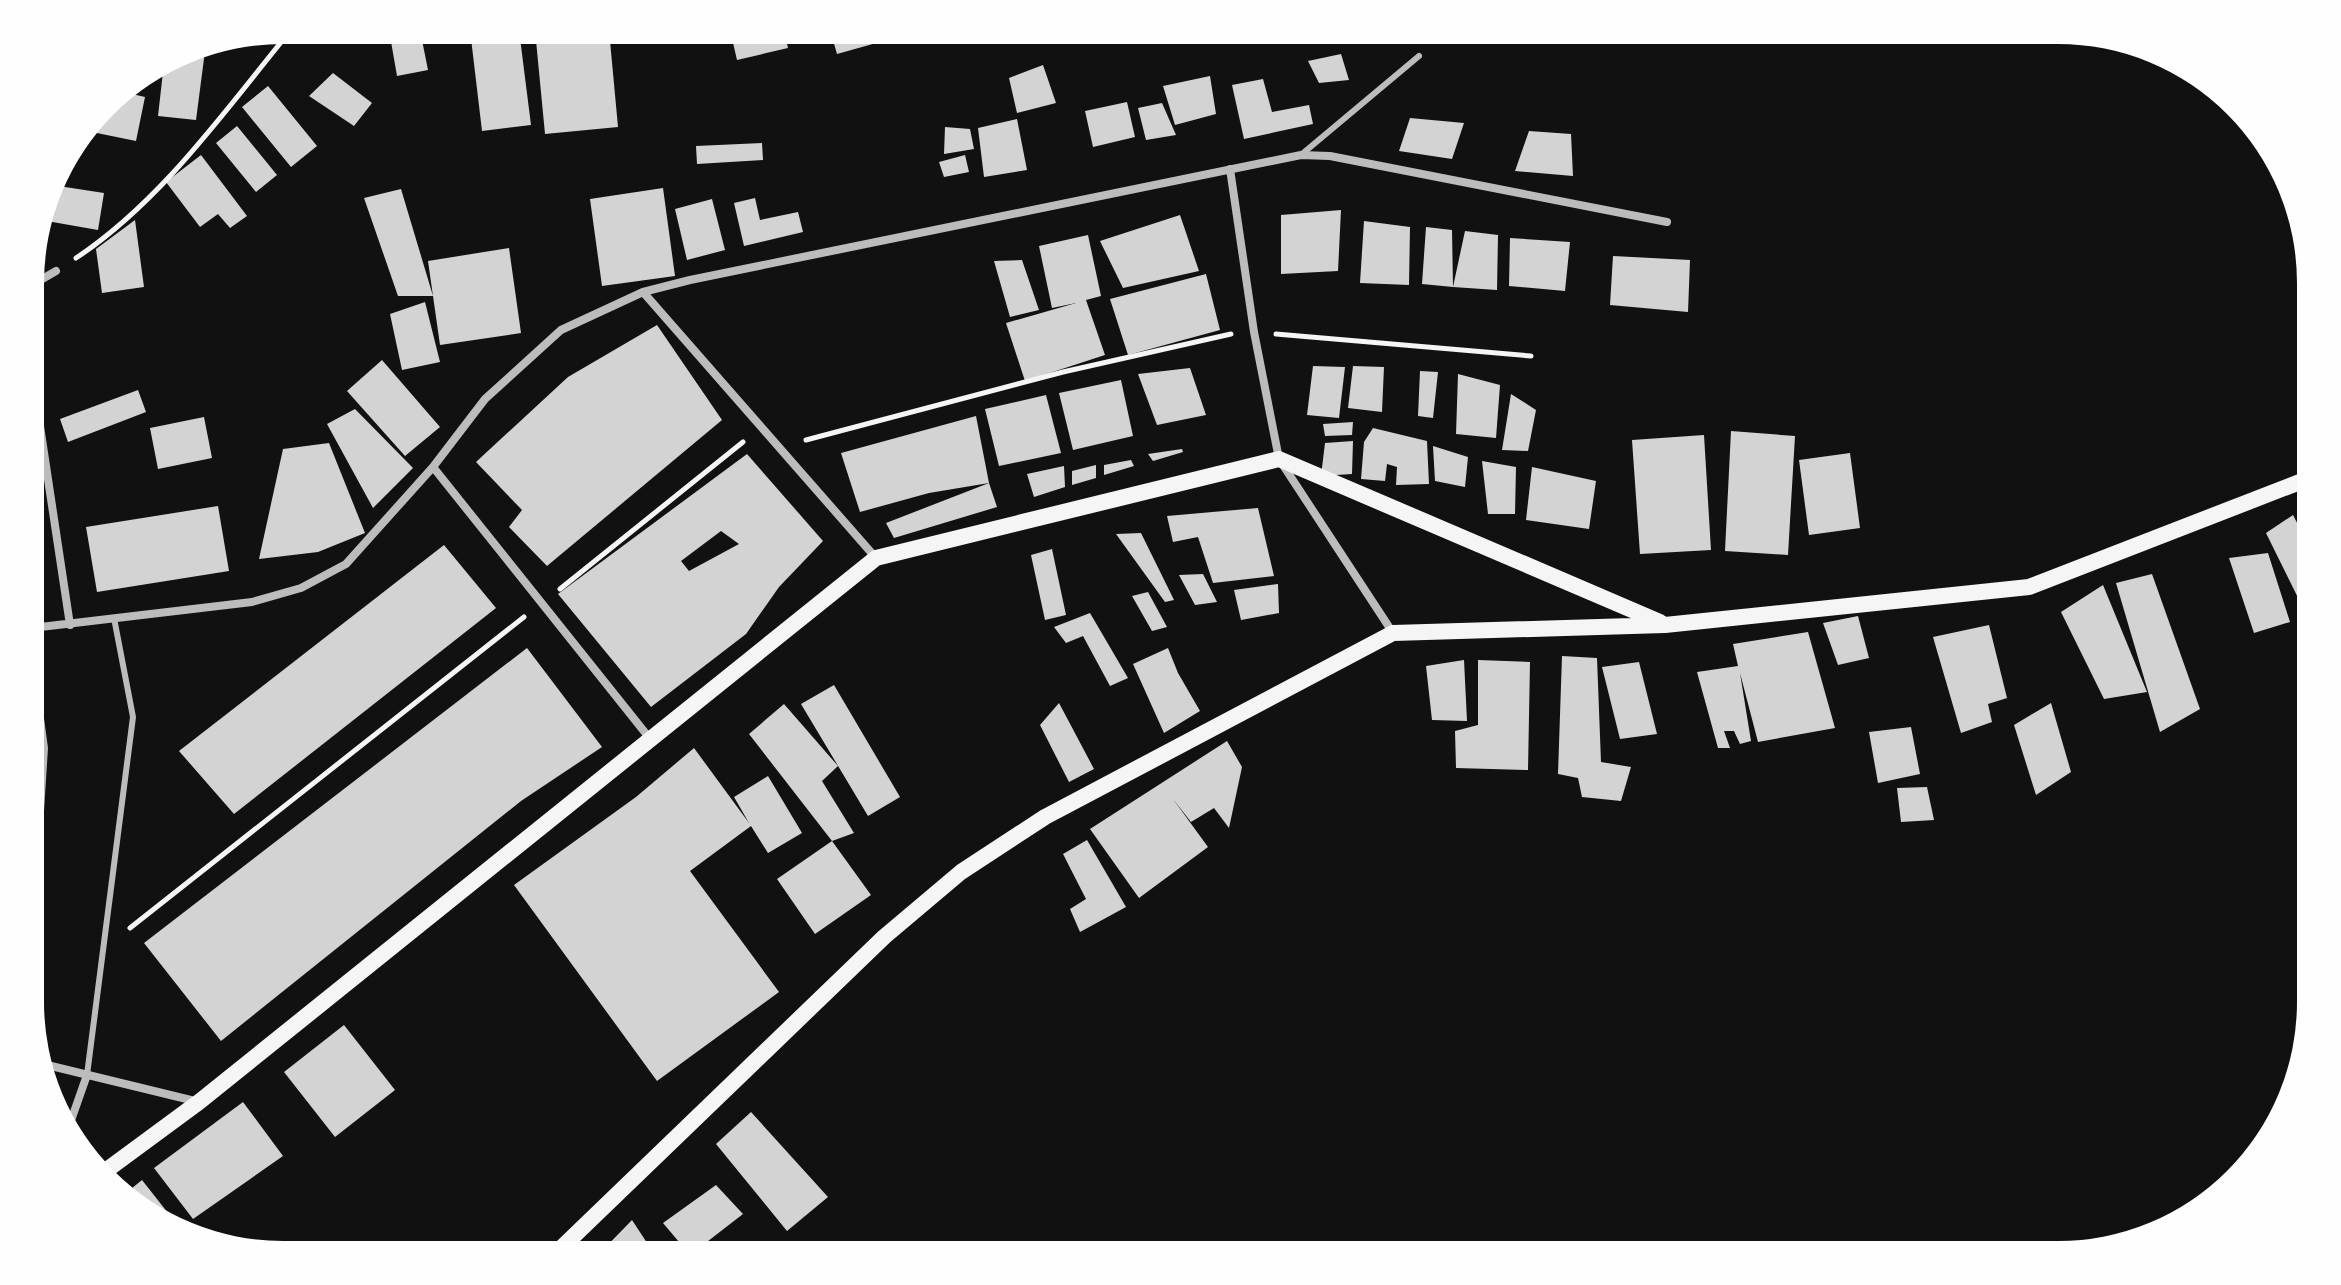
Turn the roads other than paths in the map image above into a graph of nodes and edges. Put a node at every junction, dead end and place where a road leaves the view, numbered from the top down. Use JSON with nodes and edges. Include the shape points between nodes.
{"nodes":[{"id":1,"x":1419,"y":56,"type":"dead end"},
{"id":2,"x":1301,"y":155,"type":"junction"},
{"id":3,"x":1230,"y":169,"type":"junction"},
{"id":4,"x":1667,"y":222,"type":"dead end"},
{"id":5,"x":56,"y":271,"type":"road end"},
{"id":6,"x":44,"y":278,"type":"edge"},
{"id":7,"x":643,"y":292,"type":"junction"},
{"id":8,"x":44,"y":453,"type":"edge"},
{"id":9,"x":1279,"y":459,"type":"junction"},
{"id":10,"x":433,"y":467,"type":"junction"},
{"id":11,"x":2296,"y":483,"type":"edge"},
{"id":12,"x":876,"y":558,"type":"junction"},
{"id":13,"x":114,"y":618,"type":"junction"},
{"id":14,"x":70,"y":625,"type":"junction"},
{"id":15,"x":1665,"y":625,"type":"junction"},
{"id":16,"x":44,"y":627,"type":"edge"},
{"id":17,"x":1393,"y":633,"type":"junction"},
{"id":18,"x":651,"y":740,"type":"junction"},
{"id":19,"x":53,"y":1066,"type":"edge"},
{"id":20,"x":87,"y":1075,"type":"junction"},
{"id":21,"x":199,"y":1102,"type":"junction"},
{"id":22,"x":73,"y":1115,"type":"edge"},
{"id":23,"x":111,"y":1167,"type":"edge"},
{"id":24,"x":569,"y":1241,"type":"edge"}],
"edges":[{"from":1,"to":2,"type":"lane"},
{"from":2,"to":3,"type":"street"},
{"from":2,"to":4,"type":"street","via":[[1330,156]]},
{"from":3,"to":7,"type":"street"},
{"from":3,"to":9,"type":"street"},
{"from":5,"to":6,"type":"street"},
{"from":7,"to":10,"type":"street","via":[[561,330],[485,399]]},
{"from":7,"to":12,"type":"street"},
{"from":8,"to":14,"type":"street"},
{"from":9,"to":12,"type":"main road"},
{"from":9,"to":15,"type":"main road"},
{"from":9,"to":17,"type":"street"},
{"from":10,"to":13,"type":"street","via":[[346,564],[301,588],[252,602]]},
{"from":10,"to":18,"type":"street"},
{"from":11,"to":15,"type":"main road","via":[[2029,587]]},
{"from":12,"to":18,"type":"main road"},
{"from":13,"to":14,"type":"street"},
{"from":13,"to":20,"type":"lane","via":[[133,717]]},
{"from":14,"to":16,"type":"street"},
{"from":15,"to":17,"type":"main road"},
{"from":17,"to":24,"type":"main road","via":[[1045,817],[961,872],[884,937]]},
{"from":18,"to":21,"type":"main road"},
{"from":19,"to":20,"type":"street"},
{"from":20,"to":21,"type":"street"},
{"from":20,"to":22,"type":"street"},
{"from":21,"to":23,"type":"main road"}]}
